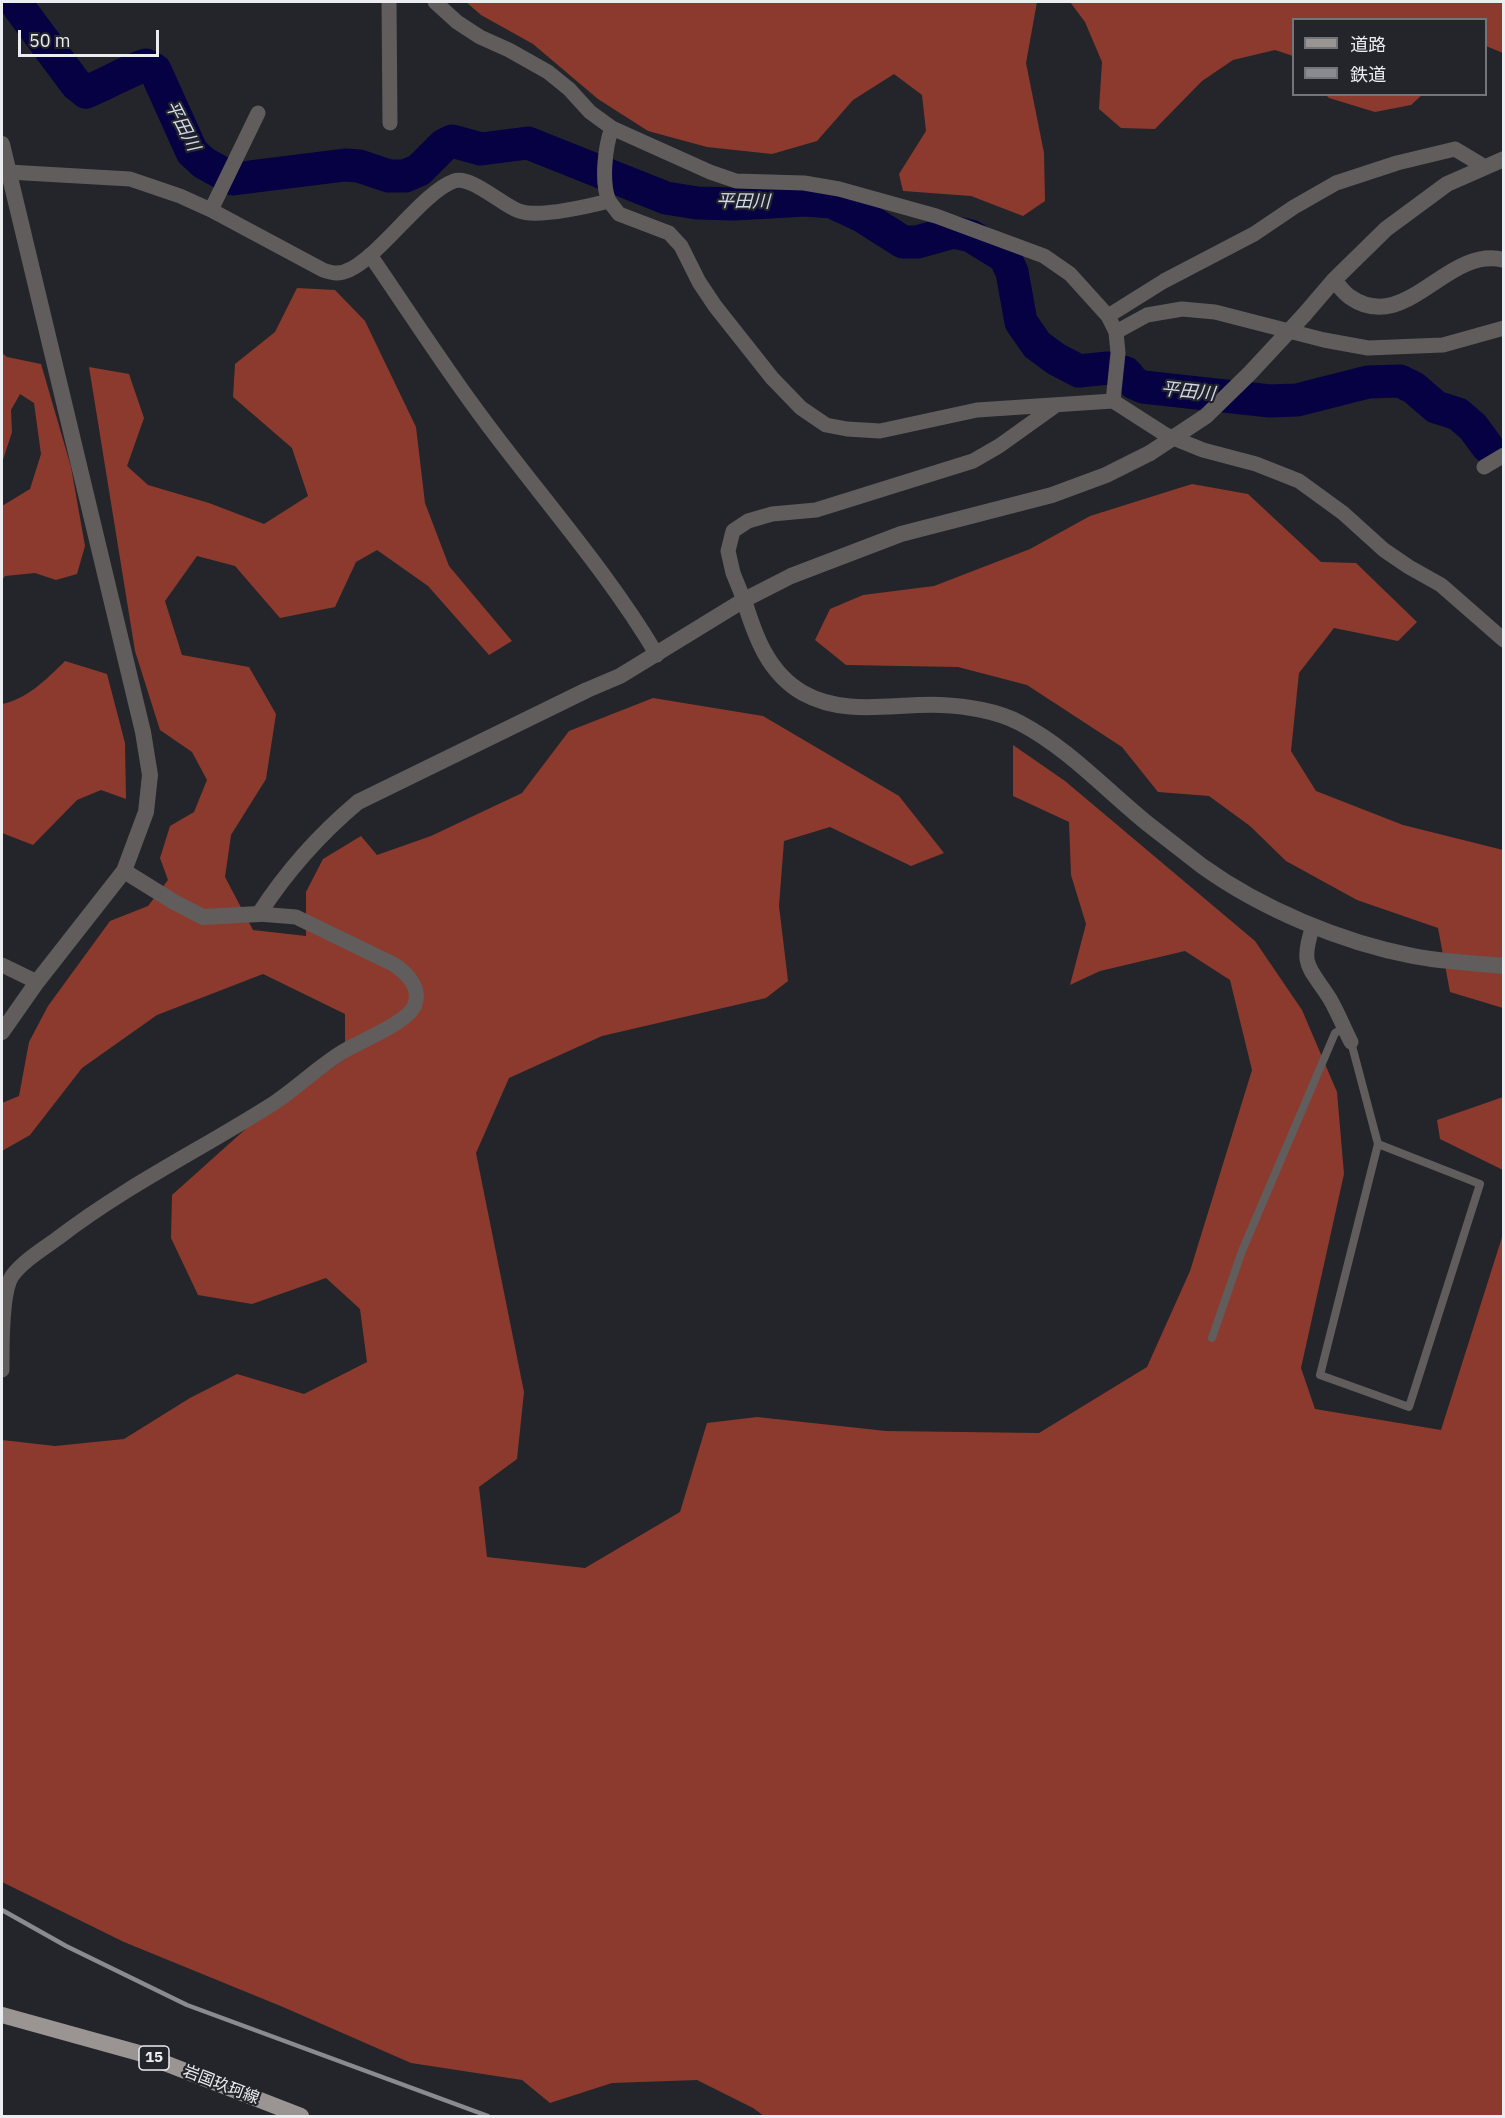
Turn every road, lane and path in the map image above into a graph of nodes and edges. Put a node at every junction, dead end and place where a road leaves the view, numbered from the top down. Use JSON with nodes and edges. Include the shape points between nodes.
{"nodes":[{"id":1,"x":389,"y":2,"type":"edge"},
{"id":2,"x":435,"y":2,"type":"edge"},
{"id":3,"x":258,"y":113,"type":"dead end"},
{"id":4,"x":390,"y":123,"type":"dead end"},
{"id":5,"x":612,"y":128,"type":"junction"},
{"id":6,"x":2,"y":144,"type":"edge"},
{"id":7,"x":1503,"y":159,"type":"edge"},
{"id":8,"x":1485,"y":166,"type":"junction"},
{"id":9,"x":8,"y":172,"type":"junction"},
{"id":10,"x":609,"y":201,"type":"junction"},
{"id":11,"x":211,"y":210,"type":"junction"},
{"id":12,"x":370,"y":255,"type":"junction"},
{"id":13,"x":1503,"y":260,"type":"edge"},
{"id":14,"x":1334,"y":280,"type":"junction"},
{"id":15,"x":1108,"y":316,"type":"junction"},
{"id":16,"x":1503,"y":328,"type":"edge"},
{"id":17,"x":1116,"y":332,"type":"junction"},
{"id":18,"x":1113,"y":401,"type":"junction"},
{"id":19,"x":1056,"y":405,"type":"junction"},
{"id":20,"x":1503,"y":455,"type":"edge"},
{"id":21,"x":1484,"y":467,"type":"dead end"},
{"id":22,"x":744,"y":600,"type":"junction"},
{"id":23,"x":1503,"y":640,"type":"edge"},
{"id":24,"x":657,"y":654,"type":"junction"},
{"id":25,"x":124,"y":871,"type":"junction"},
{"id":26,"x":259,"y":914,"type":"junction"},
{"id":27,"x":1313,"y":926,"type":"junction"},
{"id":28,"x":2,"y":965,"type":"edge"},
{"id":29,"x":1503,"y":966,"type":"edge"},
{"id":30,"x":37,"y":982,"type":"junction"},
{"id":31,"x":2,"y":1032,"type":"edge"},
{"id":32,"x":1348,"y":1035,"type":"junction"},
{"id":33,"x":1378,"y":1144,"type":"junction"},
{"id":34,"x":1212,"y":1338,"type":"dead end"},
{"id":35,"x":2,"y":1370,"type":"edge"},
{"id":36,"x":2,"y":2015,"type":"edge"},
{"id":37,"x":301,"y":2116,"type":"edge"}],
"edges":[{"from":1,"to":4,"type":"street"},
{"from":2,"to":5,"type":"street","via":[[480,37],[548,72]]},
{"from":3,"to":11,"type":"street"},
{"from":5,"to":10,"type":"street","via":[[606,159],[605,191]]},
{"from":5,"to":15,"type":"street","via":[[736,181],[804,183],[839,189],[1004,240],[1044,256],[1070,274]]},
{"from":6,"to":9,"type":"street"},
{"from":7,"to":8,"type":"street"},
{"from":8,"to":14,"type":"street","via":[[1447,184],[1386,229]]},
{"from":8,"to":15,"type":"street","via":[[1455,149],[1336,183]]},
{"from":9,"to":11,"type":"street","via":[[130,179]]},
{"from":9,"to":25,"type":"street","via":[[143,732],[150,775],[146,812]]},
{"from":10,"to":12,"type":"street","via":[[538,213],[521,212],[479,187],[463,180],[454,181],[430,196]]},
{"from":10,"to":19,"type":"street","via":[[619,214],[669,233],[681,246],[715,306],[772,378],[801,408],[826,424],[880,431],[977,410]]},
{"from":11,"to":12,"type":"street","via":[[322,270],[349,270]]},
{"from":12,"to":24,"type":"street","via":[[483,419]]},
{"from":13,"to":14,"type":"street","via":[[1481,258],[1461,266],[1407,300],[1388,307],[1369,305],[1351,297]]},
{"from":14,"to":22,"type":"street","bridge":true,"via":[[1206,416],[1150,453],[1052,495],[912,531],[859,549]]},
{"from":15,"to":17,"type":"street"},
{"from":16,"to":17,"type":"street","via":[[1443,345],[1368,348],[1215,312],[1182,309],[1147,315]]},
{"from":17,"to":18,"type":"street"},
{"from":18,"to":19,"type":"street"},
{"from":18,"to":23,"type":"street","via":[[1166,435],[1299,481],[1384,550],[1441,585]]},
{"from":19,"to":22,"type":"street","via":[[973,461],[816,510],[772,514],[748,521],[733,531],[728,550]]},
{"from":20,"to":21,"type":"street"},
{"from":22,"to":24,"type":"street"},
{"from":22,"to":27,"type":"street","via":[[763,651],[782,677],[802,692],[826,704],[855,708],[942,705],[986,711],[1019,722],[1061,750],[1203,866],[1247,894]]},
{"from":24,"to":26,"type":"street","via":[[620,676],[358,802],[308,849]]},
{"from":25,"to":26,"type":"street","via":[[203,917]]},
{"from":25,"to":30,"type":"street"},
{"from":26,"to":35,"type":"street","via":[[296,917],[393,964],[406,972],[414,986],[416,1004],[407,1016],[343,1052],[276,1101],[135,1184],[33,1257],[12,1276],[7,1291]]},
{"from":27,"to":29,"type":"street","via":[[1414,956]]},
{"from":27,"to":32,"type":"street","via":[[1306,957],[1312,975]]},
{"from":28,"to":30,"type":"street"},
{"from":30,"to":31,"type":"street"},
{"from":32,"to":33,"type":"lane"},
{"from":32,"to":34,"type":"lane","via":[[1335,1034],[1251,1229]]},
{"from":33,"to":33,"type":"lane","via":[[1320,1376],[1409,1407],[1480,1184]]},
{"from":36,"to":37,"type":"main road","name":"岩国玖珂線","number":"15","via":[[139,2053]]}]}
